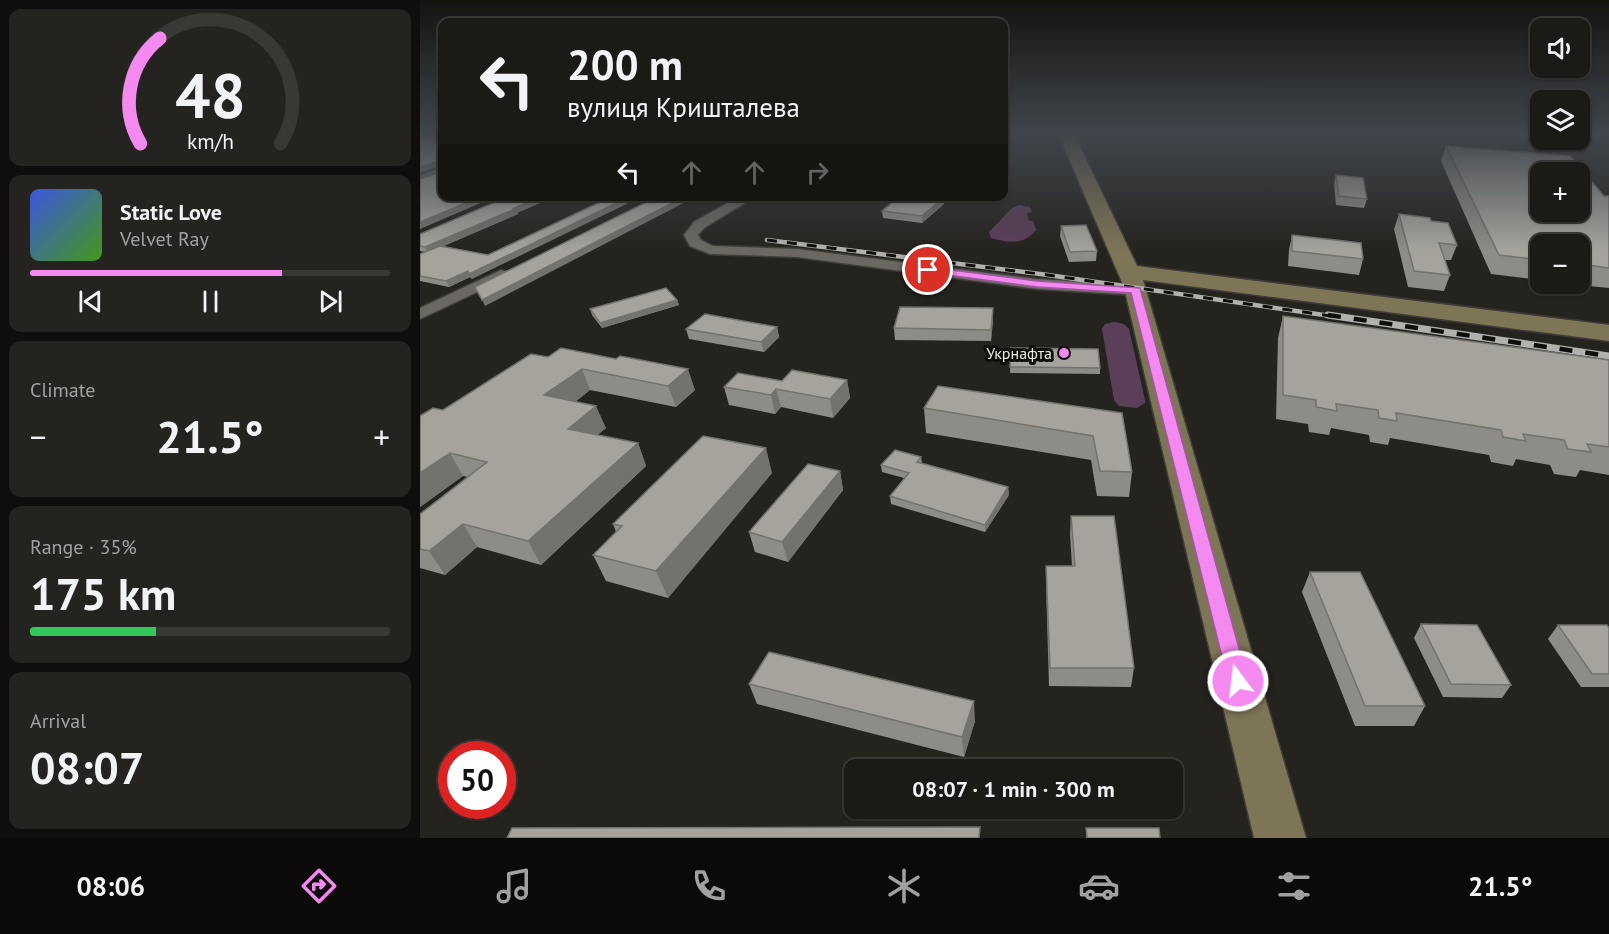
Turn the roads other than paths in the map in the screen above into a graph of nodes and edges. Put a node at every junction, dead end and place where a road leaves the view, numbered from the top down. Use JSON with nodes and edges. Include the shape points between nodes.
{"nodes":[{"id":1,"x":436,"y":173,"type":"edge"},
{"id":2,"x":1084,"y":173,"type":"edge"},
{"id":3,"x":420,"y":179,"type":"edge"},
{"id":4,"x":741,"y":201,"type":"edge"},
{"id":5,"x":514,"y":268,"type":"edge"},
{"id":6,"x":1133,"y":281,"type":"junction"},
{"id":7,"x":420,"y":315,"type":"edge"},
{"id":8,"x":1609,"y":333,"type":"edge"},
{"id":9,"x":1280,"y":838,"type":"edge"}],
"edges":[{"from":1,"to":3,"type":"street"},
{"from":2,"to":6,"type":"main road"},
{"from":4,"to":6,"type":"street","via":[[699,225],[691,235],[694,243],[710,250],[797,253],[1037,284]]},
{"from":5,"to":7,"type":"street"},
{"from":6,"to":8,"type":"main road"},
{"from":6,"to":9,"type":"main road"}]}
